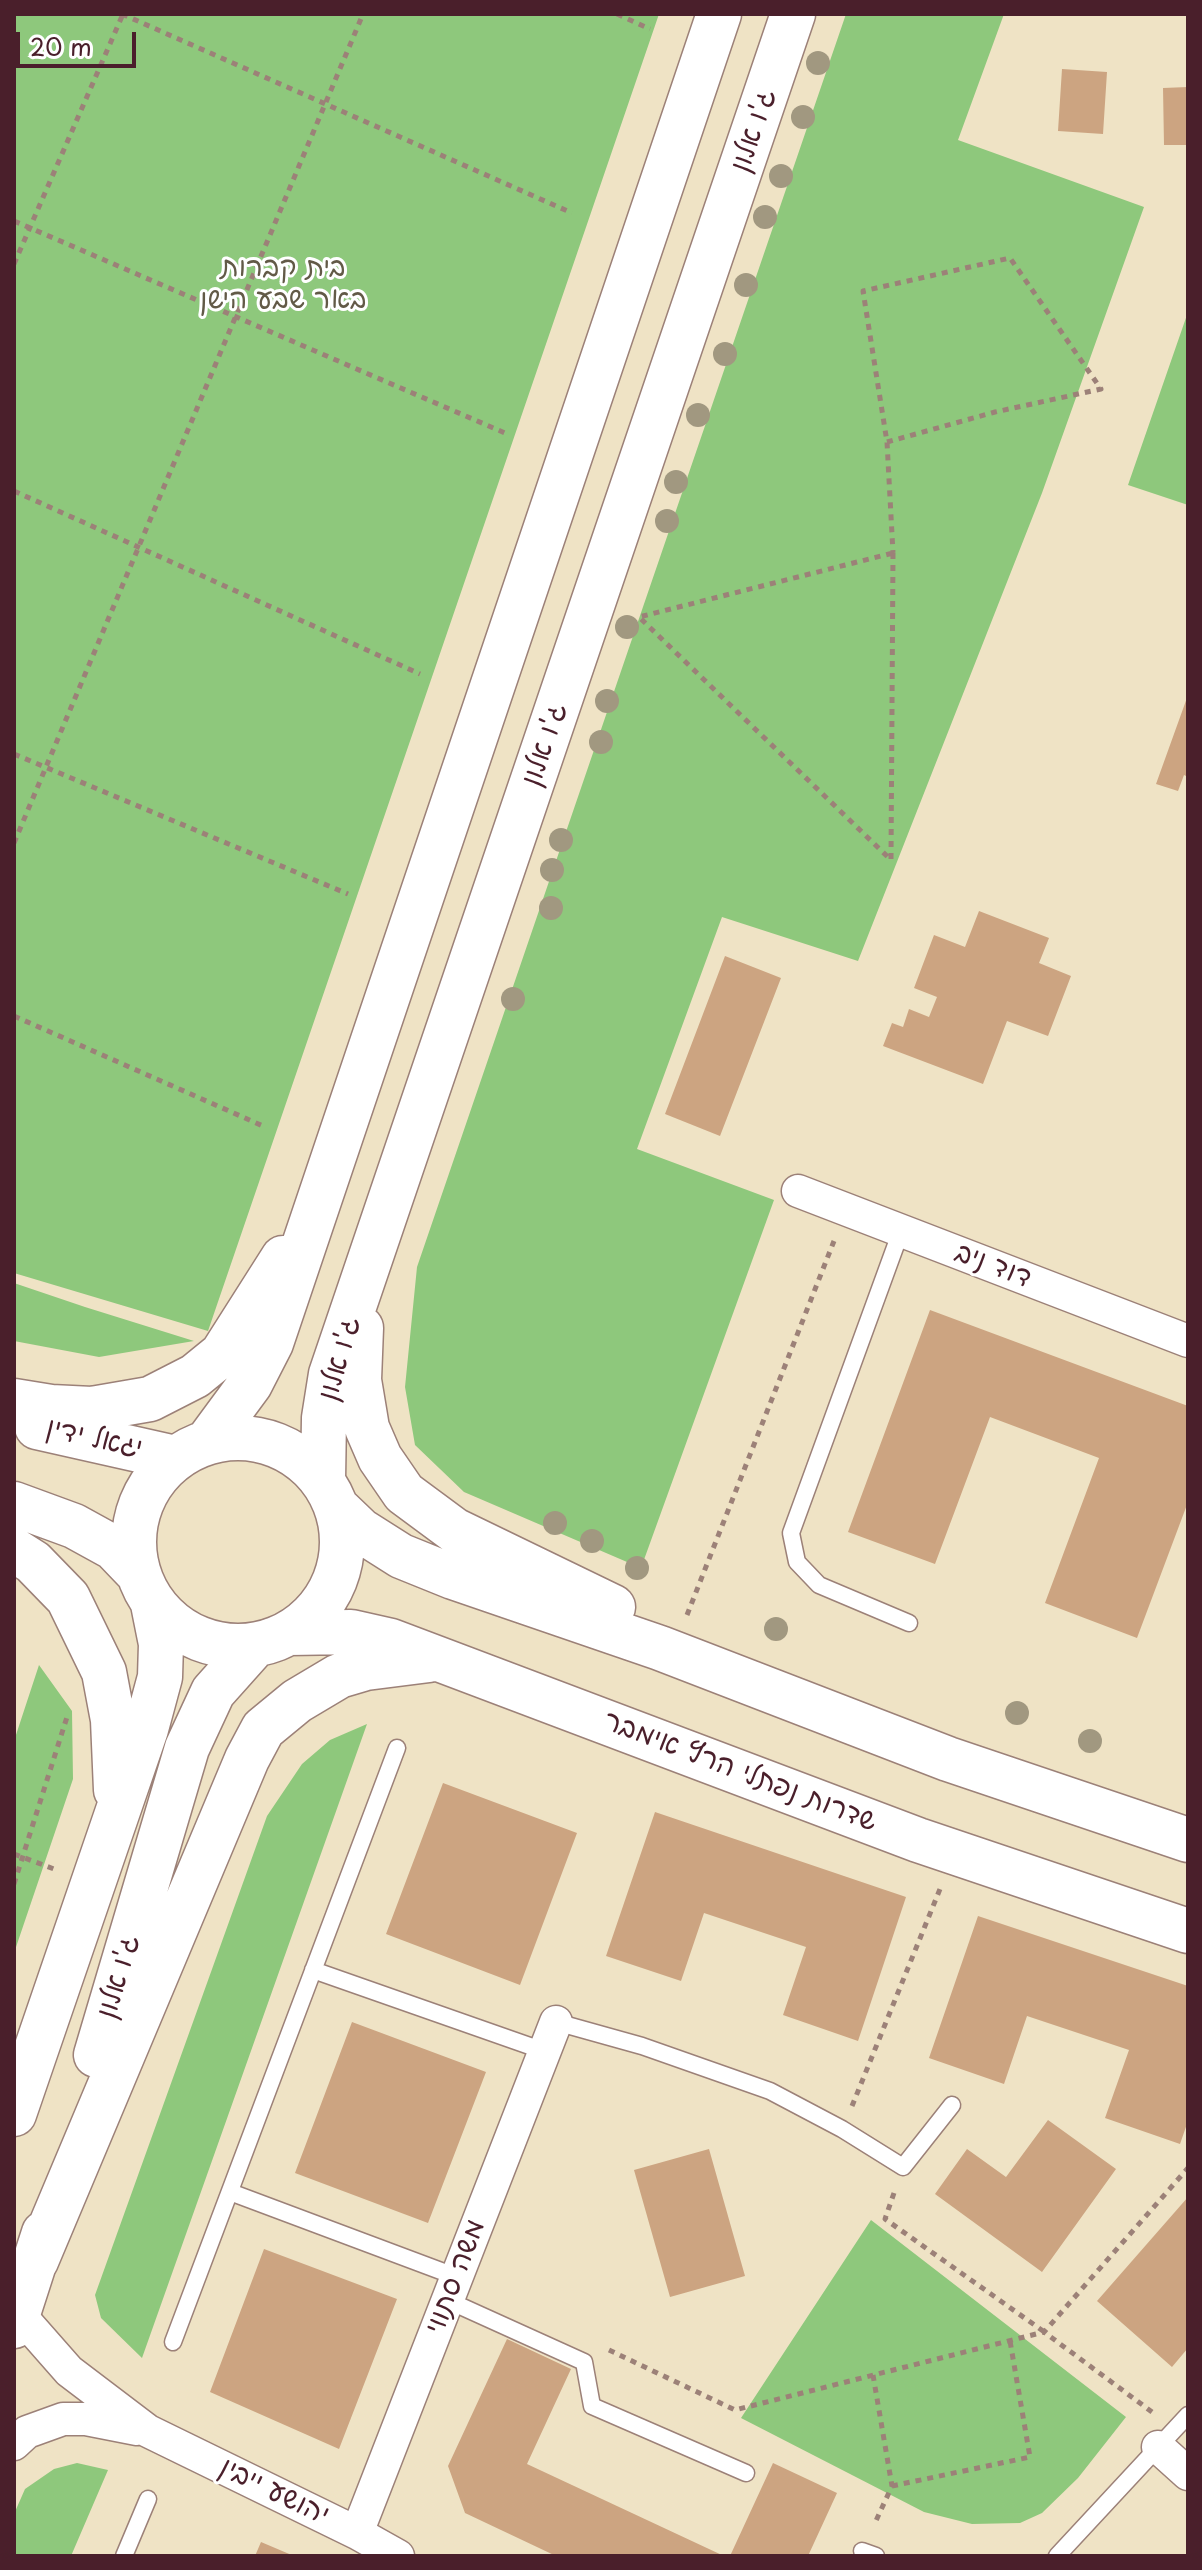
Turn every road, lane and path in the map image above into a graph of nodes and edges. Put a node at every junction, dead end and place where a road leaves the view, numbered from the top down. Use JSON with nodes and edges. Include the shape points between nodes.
{"nodes":[{"id":1,"x":123,"y":14,"type":"edge"},
{"id":2,"x":363,"y":14,"type":"edge"},
{"id":3,"x":617,"y":14,"type":"edge"},
{"id":4,"x":719,"y":14,"type":"edge"},
{"id":5,"x":793,"y":14,"type":"edge"},
{"id":6,"x":650,"y":29,"type":"dead end"},
{"id":7,"x":326,"y":105,"type":"junction"},
{"id":8,"x":572,"y":213,"type":"dead end"},
{"id":9,"x":14,"y":221,"type":"edge"},
{"id":10,"x":30,"y":228,"type":"junction"},
{"id":11,"x":14,"y":264,"type":"edge"},
{"id":12,"x":236,"y":317,"type":"junction"},
{"id":13,"x":505,"y":433,"type":"dead end"},
{"id":14,"x":887,"y":442,"type":"junction"},
{"id":15,"x":14,"y":491,"type":"edge"},
{"id":16,"x":139,"y":547,"type":"junction"},
{"id":17,"x":893,"y":553,"type":"junction"},
{"id":18,"x":420,"y":674,"type":"dead end"},
{"id":19,"x":14,"y":754,"type":"edge"},
{"id":20,"x":46,"y":767,"type":"junction"},
{"id":21,"x":14,"y":843,"type":"edge"},
{"id":22,"x":348,"y":894,"type":"dead end"},
{"id":23,"x":14,"y":1016,"type":"edge"},
{"id":24,"x":263,"y":1126,"type":"dead end"},
{"id":25,"x":798,"y":1191,"type":"dead end"},
{"id":26,"x":321,"y":1199,"type":"junction"},
{"id":27,"x":846,"y":1210,"type":"junction"},
{"id":28,"x":901,"y":1231,"type":"junction"},
{"id":29,"x":363,"y":1280,"type":"junction"},
{"id":30,"x":1188,"y":1341,"type":"edge"},
{"id":31,"x":14,"y":1401,"type":"edge"},
{"id":32,"x":14,"y":1419,"type":"edge"},
{"id":33,"x":192,"y":1449,"type":"junction"},
{"id":34,"x":330,"y":1494,"type":"junction"},
{"id":35,"x":14,"y":1504,"type":"edge"},
{"id":36,"x":14,"y":1550,"type":"edge"},
{"id":37,"x":145,"y":1588,"type":"junction"},
{"id":38,"x":909,"y":1623,"type":"dead end"},
{"id":39,"x":678,"y":1638,"type":"junction"},
{"id":40,"x":272,"y":1639,"type":"junction"},
{"id":41,"x":439,"y":1659,"type":"junction"},
{"id":42,"x":100,"y":1662,"type":"junction"},
{"id":43,"x":849,"y":1721,"type":"junction"},
{"id":44,"x":397,"y":1748,"type":"dead end"},
{"id":45,"x":117,"y":1814,"type":"junction"},
{"id":46,"x":1188,"y":1840,"type":"edge"},
{"id":47,"x":955,"y":1852,"type":"junction"},
{"id":48,"x":14,"y":1884,"type":"edge"},
{"id":49,"x":1188,"y":1931,"type":"edge"},
{"id":50,"x":313,"y":1970,"type":"junction"},
{"id":51,"x":550,"y":2036,"type":"junction"},
{"id":52,"x":952,"y":2105,"type":"dead end"},
{"id":53,"x":14,"y":2114,"type":"edge"},
{"id":54,"x":842,"y":2129,"type":"junction"},
{"id":55,"x":903,"y":2167,"type":"junction"},
{"id":56,"x":1188,"y":2168,"type":"edge"},
{"id":57,"x":230,"y":2192,"type":"junction"},
{"id":58,"x":36,"y":2261,"type":"junction"},
{"id":59,"x":452,"y":2288,"type":"junction"},
{"id":60,"x":16,"y":2320,"type":"edge"},
{"id":61,"x":1044,"y":2332,"type":"junction"},
{"id":62,"x":1010,"y":2341,"type":"junction"},
{"id":63,"x":173,"y":2342,"type":"dead end"},
{"id":64,"x":596,"y":2344,"type":"dead end"},
{"id":65,"x":873,"y":2375,"type":"junction"},
{"id":66,"x":1188,"y":2415,"type":"edge"},
{"id":67,"x":148,"y":2431,"type":"junction"},
{"id":68,"x":1167,"y":2438,"type":"junction"},
{"id":69,"x":14,"y":2444,"type":"edge"},
{"id":70,"x":746,"y":2473,"type":"dead end"},
{"id":71,"x":1188,"y":2474,"type":"edge"},
{"id":72,"x":892,"y":2486,"type":"junction"},
{"id":73,"x":148,"y":2499,"type":"dead end"},
{"id":74,"x":357,"y":2533,"type":"junction"},
{"id":75,"x":869,"y":2553,"type":"edge"},
{"id":76,"x":124,"y":2556,"type":"edge"},
{"id":77,"x":398,"y":2556,"type":"edge"},
{"id":78,"x":1057,"y":2556,"type":"edge"}],
"edges":[{"from":1,"to":7,"type":"path"},
{"from":1,"to":10,"type":"path"},
{"from":2,"to":7,"type":"path"},
{"from":3,"to":6,"type":"path"},
{"from":4,"to":26,"type":"main road"},
{"from":5,"to":29,"type":"main road","name":"ג'ו אלון"},
{"from":7,"to":8,"type":"path"},
{"from":7,"to":12,"type":"path"},
{"from":9,"to":10,"type":"path"},
{"from":10,"to":11,"type":"path"},
{"from":10,"to":12,"type":"path"},
{"from":12,"to":13,"type":"path"},
{"from":12,"to":16,"type":"path"},
{"from":14,"to":14,"type":"path","via":[[863,291],[1010,258],[1101,389]]},
{"from":14,"to":17,"type":"path"},
{"from":15,"to":16,"type":"path"},
{"from":16,"to":18,"type":"path"},
{"from":16,"to":20,"type":"path"},
{"from":17,"to":17,"type":"path","via":[[639,617],[891,860],[891,799]]},
{"from":19,"to":20,"type":"path"},
{"from":20,"to":21,"type":"path"},
{"from":20,"to":22,"type":"path"},
{"from":23,"to":24,"type":"path"},
{"from":25,"to":27,"type":"street","name":"דוד ניב"},
{"from":26,"to":31,"type":"main road","via":[[222,1354],[195,1376],[150,1399],[92,1409]]},
{"from":26,"to":33,"type":"main road","via":[[271,1343],[250,1384]]},
{"from":27,"to":28,"type":"street","name":"דוד ניב"},
{"from":27,"to":39,"type":"path"},
{"from":28,"to":30,"type":"street","name":"דוד ניב"},
{"from":28,"to":38,"type":"lane","via":[[791,1533],[797,1562],[819,1585]]},
{"from":29,"to":34,"type":"main road","name":"ג'ו אלון","via":[[331,1374],[324,1418]]},
{"from":29,"to":39,"type":"main road","via":[[359,1380],[367,1428],[404,1493],[454,1530]]},
{"from":32,"to":33,"type":"main road","name":"יגאל ידין","via":[[50,1431]]},
{"from":33,"to":34,"type":"main road","via":[[239,1437],[271,1442],[301,1457]]},
{"from":33,"to":37,"type":"main road","via":[[153,1481],[138,1509],[133,1540]]},
{"from":34,"to":40,"type":"main road","via":[[342,1544],[336,1579],[317,1610]]},
{"from":34,"to":43,"type":"main road","via":[[360,1530],[401,1556]]},
{"from":35,"to":37,"type":"main road","via":[[74,1526],[114,1548]]},
{"from":36,"to":42,"type":"main road","via":[[68,1598]]},
{"from":37,"to":40,"type":"main road","via":[[174,1625],[199,1639],[226,1646]]},
{"from":37,"to":45,"type":"main road","name":"ג'ו אלון","via":[[161,1644],[160,1677]]},
{"from":39,"to":43,"type":"main road"},
{"from":40,"to":41,"type":"main road","name":"שדרות נפתלי הרץ אימבר","via":[[351,1632]]},
{"from":40,"to":58,"type":"main road","name":"ג'ו אלון","via":[[213,1692],[187,1748]]},
{"from":41,"to":47,"type":"main road","name":"שדרות נפתלי הרץ אימבר"},
{"from":41,"to":58,"type":"main road","via":[[339,1676],[263,1729]]},
{"from":42,"to":45,"type":"main road","via":[[113,1720]]},
{"from":42,"to":48,"type":"path","via":[[83,1670]]},
{"from":43,"to":46,"type":"main road"},
{"from":44,"to":50,"type":"lane"},
{"from":45,"to":53,"type":"main road","name":"ג'ו אלון"},
{"from":47,"to":49,"type":"main road","name":"שדרות נפתלי הרץ אימבר"},
{"from":47,"to":54,"type":"path"},
{"from":50,"to":51,"type":"lane"},
{"from":50,"to":57,"type":"lane"},
{"from":51,"to":54,"type":"lane","via":[[642,2046],[770,2091]]},
{"from":51,"to":59,"type":"street","name":"משה סתווי"},
{"from":52,"to":55,"type":"lane"},
{"from":54,"to":55,"type":"lane"},
{"from":55,"to":61,"type":"path","via":[[885,2219]]},
{"from":56,"to":61,"type":"path"},
{"from":57,"to":59,"type":"lane"},
{"from":57,"to":63,"type":"lane"},
{"from":58,"to":60,"type":"main road","name":"ג'ו אלון"},
{"from":59,"to":70,"type":"lane","via":[[584,2362],[592,2406]]},
{"from":59,"to":74,"type":"street","name":"משה סתווי"},
{"from":60,"to":67,"type":"street","name":"יהושע ייבין","via":[[69,2371]]},
{"from":61,"to":62,"type":"path"},
{"from":61,"to":68,"type":"path"},
{"from":62,"to":65,"type":"path"},
{"from":62,"to":72,"type":"path","via":[[1030,2457]]},
{"from":64,"to":65,"type":"path","via":[[735,2410]]},
{"from":65,"to":72,"type":"path"},
{"from":66,"to":68,"type":"lane"},
{"from":67,"to":69,"type":"street","name":"יהושע ייבין","via":[[63,2419],[27,2432]]},
{"from":67,"to":74,"type":"street","name":"יהושע ייבין"},
{"from":68,"to":71,"type":"street"},
{"from":68,"to":78,"type":"lane"},
{"from":72,"to":75,"type":"path"},
{"from":73,"to":76,"type":"lane"},
{"from":74,"to":77,"type":"street","name":"יהושע ייבין"}]}
